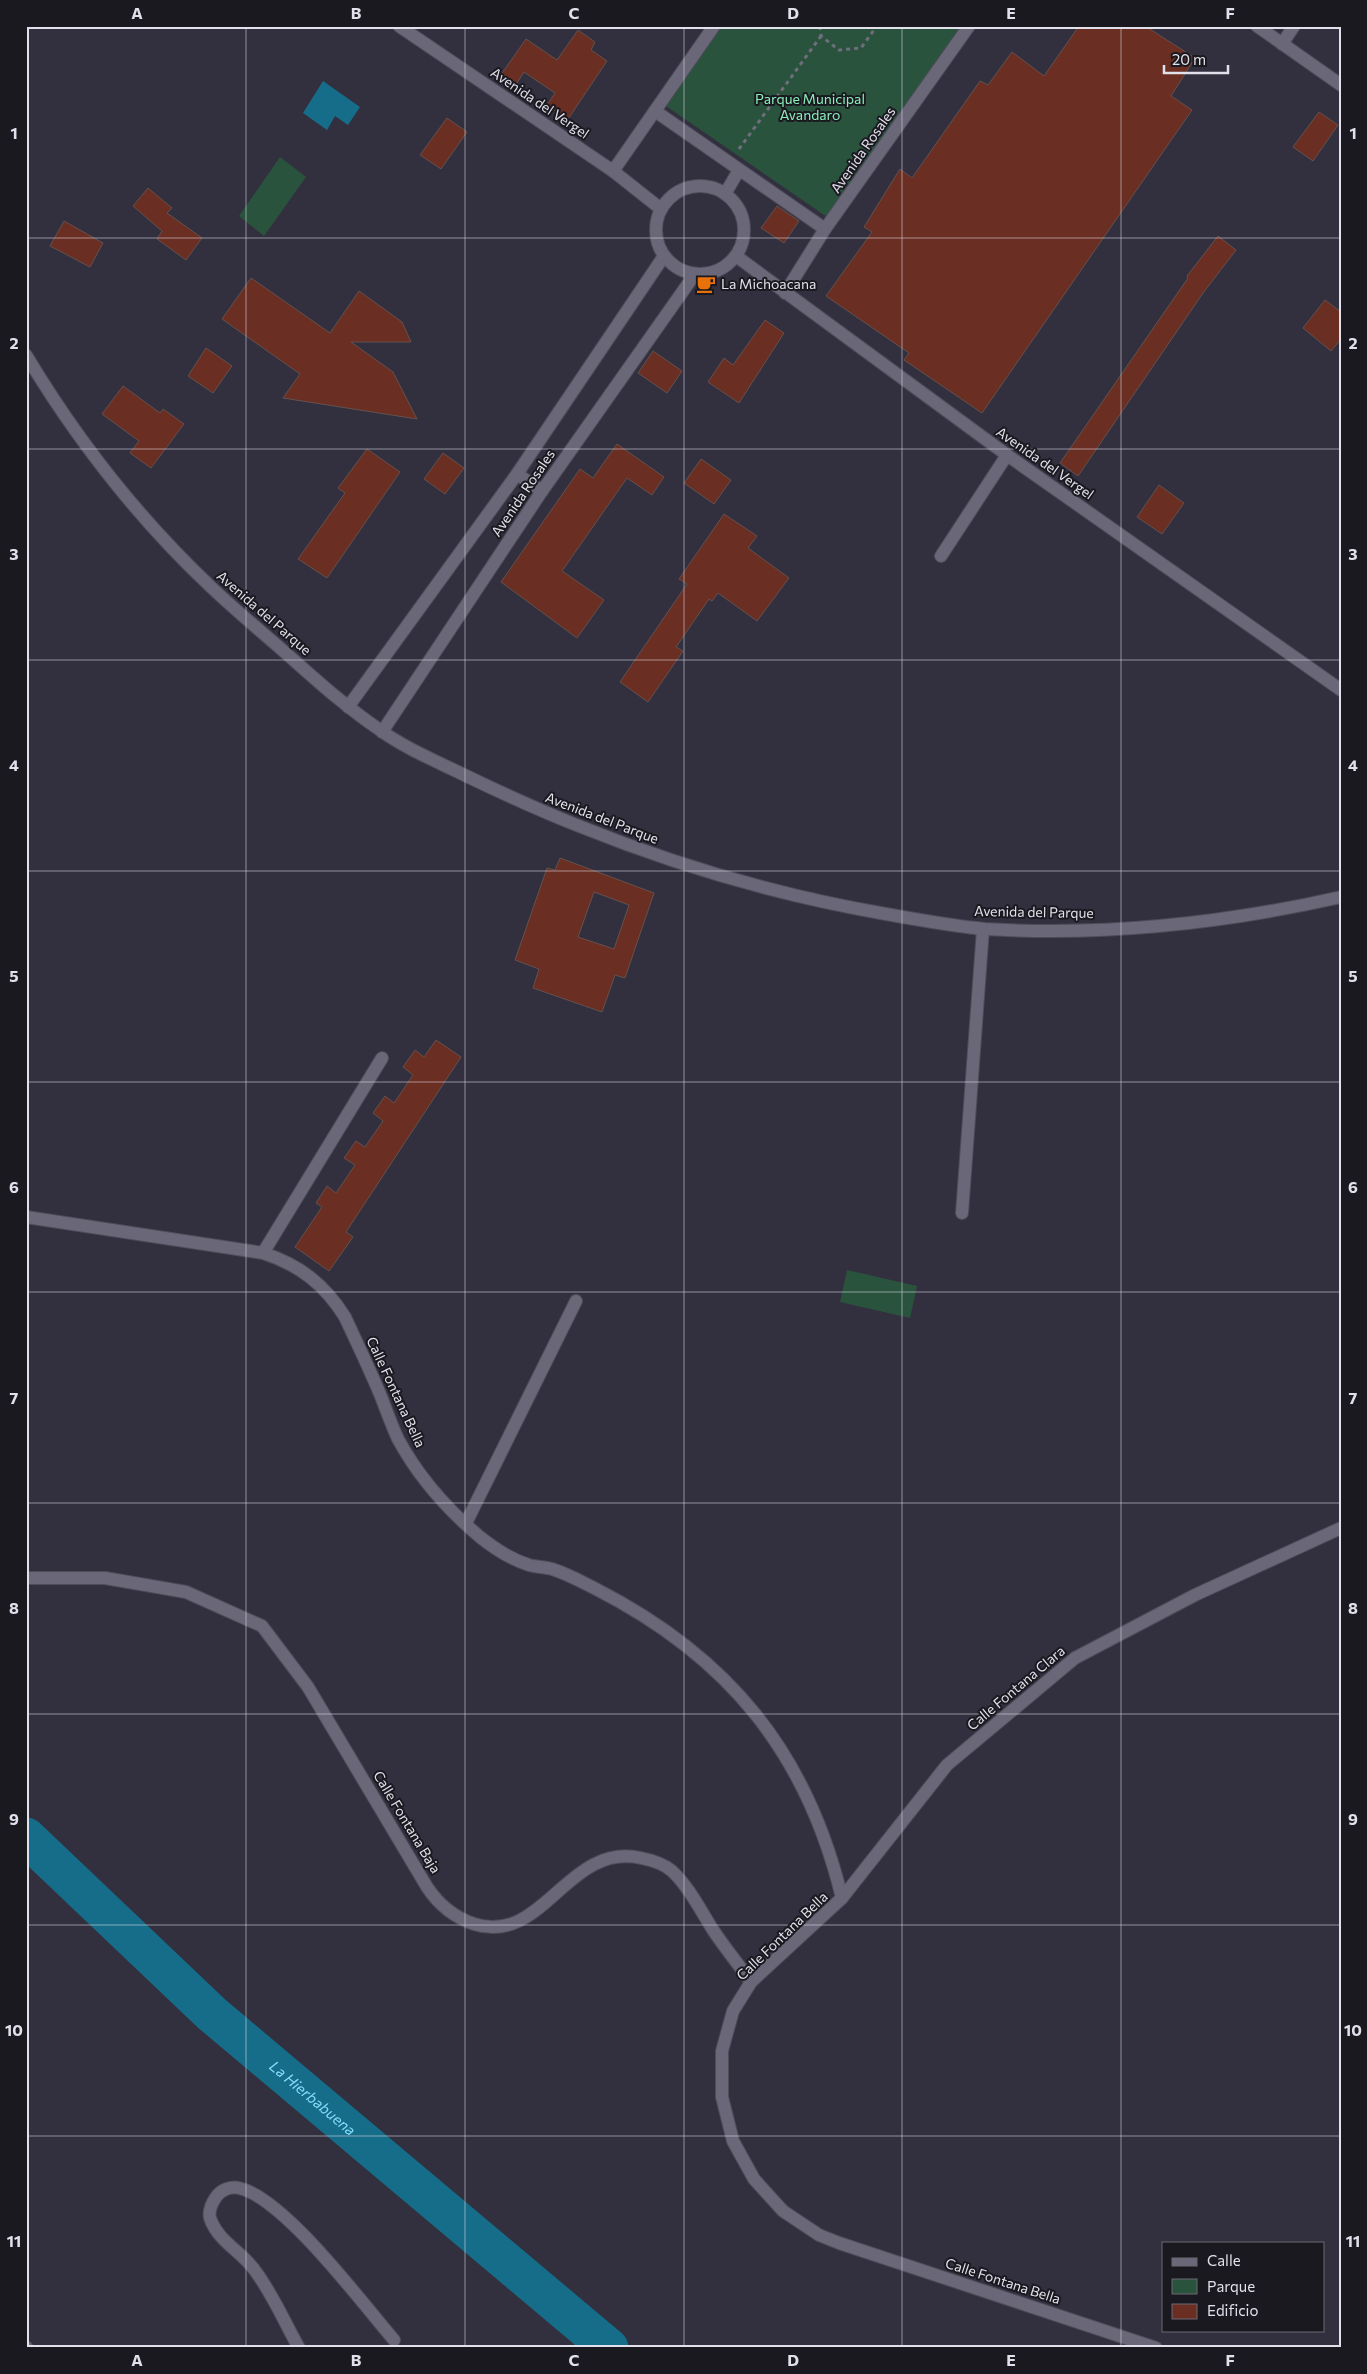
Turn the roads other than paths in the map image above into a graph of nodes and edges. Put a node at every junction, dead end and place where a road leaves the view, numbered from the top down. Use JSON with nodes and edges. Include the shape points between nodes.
{"nodes":[{"id":1,"x":399,"y":26,"type":"edge"},
{"id":2,"x":714,"y":26,"type":"edge"},
{"id":3,"x":969,"y":26,"type":"edge"},
{"id":4,"x":1257,"y":26,"type":"edge"},
{"id":5,"x":1294,"y":26,"type":"edge"},
{"id":6,"x":1282,"y":44,"type":"junction"},
{"id":7,"x":1341,"y":85,"type":"edge"},
{"id":8,"x":655,"y":111,"type":"junction"},
{"id":9,"x":734,"y":167,"type":"junction"},
{"id":10,"x":613,"y":171,"type":"junction"},
{"id":11,"x":725,"y":194,"type":"junction"},
{"id":12,"x":661,"y":209,"type":"junction"},
{"id":13,"x":826,"y":229,"type":"junction"},
{"id":14,"x":664,"y":256,"type":"junction"},
{"id":15,"x":736,"y":256,"type":"junction"},
{"id":16,"x":695,"y":274,"type":"junction"},
{"id":17,"x":785,"y":293,"type":"junction"},
{"id":18,"x":26,"y":355,"type":"edge"},
{"id":19,"x":1007,"y":455,"type":"junction"},
{"id":20,"x":517,"y":474,"type":"junction"},
{"id":21,"x":542,"y":490,"type":"junction"},
{"id":22,"x":941,"y":556,"type":"dead end"},
{"id":23,"x":1341,"y":690,"type":"edge"},
{"id":24,"x":348,"y":707,"type":"junction"},
{"id":25,"x":382,"y":732,"type":"junction"},
{"id":26,"x":1341,"y":897,"type":"edge"},
{"id":27,"x":983,"y":929,"type":"junction"},
{"id":28,"x":382,"y":1058,"type":"dead end"},
{"id":29,"x":962,"y":1213,"type":"dead end"},
{"id":30,"x":26,"y":1217,"type":"edge"},
{"id":31,"x":264,"y":1253,"type":"junction"},
{"id":32,"x":576,"y":1301,"type":"dead end"},
{"id":33,"x":466,"y":1522,"type":"junction"},
{"id":34,"x":1341,"y":1528,"type":"edge"},
{"id":35,"x":26,"y":1578,"type":"edge"},
{"id":36,"x":842,"y":1898,"type":"junction"},
{"id":37,"x":751,"y":1982,"type":"junction"},
{"id":38,"x":394,"y":2340,"type":"dead end"},
{"id":39,"x":299,"y":2348,"type":"edge"},
{"id":40,"x":1156,"y":2348,"type":"edge"}],
"edges":[{"from":1,"to":10,"type":"street","name":"Avenida del Vergel"},
{"from":2,"to":8,"type":"street"},
{"from":3,"to":13,"type":"street","name":"Avenida Rosales"},
{"from":4,"to":6,"type":"street"},
{"from":5,"to":6,"type":"street"},
{"from":6,"to":7,"type":"street"},
{"from":8,"to":9,"type":"street"},
{"from":8,"to":10,"type":"street"},
{"from":9,"to":11,"type":"street"},
{"from":9,"to":13,"type":"street"},
{"from":10,"to":12,"type":"street","name":"Avenida del Vergel"},
{"from":11,"to":12,"type":"street","via":[[712,187],[697,186],[670,198]]},
{"from":11,"to":15,"type":"street","via":[[736,204],[742,217],[742,246]]},
{"from":12,"to":14,"type":"street","via":[[656,233]]},
{"from":13,"to":17,"type":"street","name":"Avenida Rosales"},
{"from":14,"to":16,"type":"street","via":[[677,268]]},
{"from":14,"to":20,"type":"street","name":"Avenida Rosales"},
{"from":15,"to":16,"type":"street","via":[[710,274]]},
{"from":15,"to":17,"type":"street","name":"Avenida del Vergel"},
{"from":16,"to":21,"type":"street","name":"Avenida Rosales"},
{"from":17,"to":19,"type":"street","name":"Avenida del Vergel"},
{"from":18,"to":24,"type":"street","name":"Avenida del Parque","via":[[68,422],[174,550],[213,590]]},
{"from":19,"to":22,"type":"street"},
{"from":19,"to":23,"type":"street","name":"Avenida del Vergel"},
{"from":20,"to":21,"type":"street"},
{"from":20,"to":24,"type":"street","name":"Avenida Rosales"},
{"from":21,"to":25,"type":"street","name":"Avenida Rosales"},
{"from":24,"to":25,"type":"street","name":"Avenida del Parque"},
{"from":25,"to":27,"type":"street","name":"Avenida del Parque","via":[[545,813],[672,860],[795,896]]},
{"from":26,"to":27,"type":"street","name":"Avenida del Parque","via":[[1156,925]]},
{"from":27,"to":29,"type":"street"},
{"from":28,"to":31,"type":"street"},
{"from":30,"to":31,"type":"street","name":"Calle Fontana Bella"},
{"from":31,"to":33,"type":"street","name":"Calle Fontana Bella","via":[[312,1277],[336,1302],[398,1439],[425,1480]]},
{"from":32,"to":33,"type":"street"},
{"from":33,"to":36,"type":"street","name":"Calle Fontana Bella","via":[[507,1556],[570,1576],[629,1606],[683,1642],[732,1686],[774,1738],[809,1799],[831,1856]]},
{"from":34,"to":36,"type":"street","name":"Calle Fontana Clara","via":[[1195,1595],[1075,1658],[947,1765]]},
{"from":35,"to":37,"type":"street","name":"Calle Fontana Baja","via":[[105,1578],[186,1592],[262,1626],[308,1687],[431,1893],[454,1916],[491,1927],[515,1923],[537,1910],[586,1867],[610,1858],[636,1857],[672,1871]]},
{"from":36,"to":37,"type":"street","name":"Calle Fontana Bella"},
{"from":37,"to":40,"type":"street","name":"Calle Fontana Bella","via":[[726,2029],[722,2051],[722,2097],[733,2141],[742,2161],[783,2211],[819,2235]]},
{"from":38,"to":39,"type":"street","via":[[288,2220],[262,2198],[238,2187],[227,2188],[211,2204],[209,2216],[224,2240],[256,2271]]}]}
